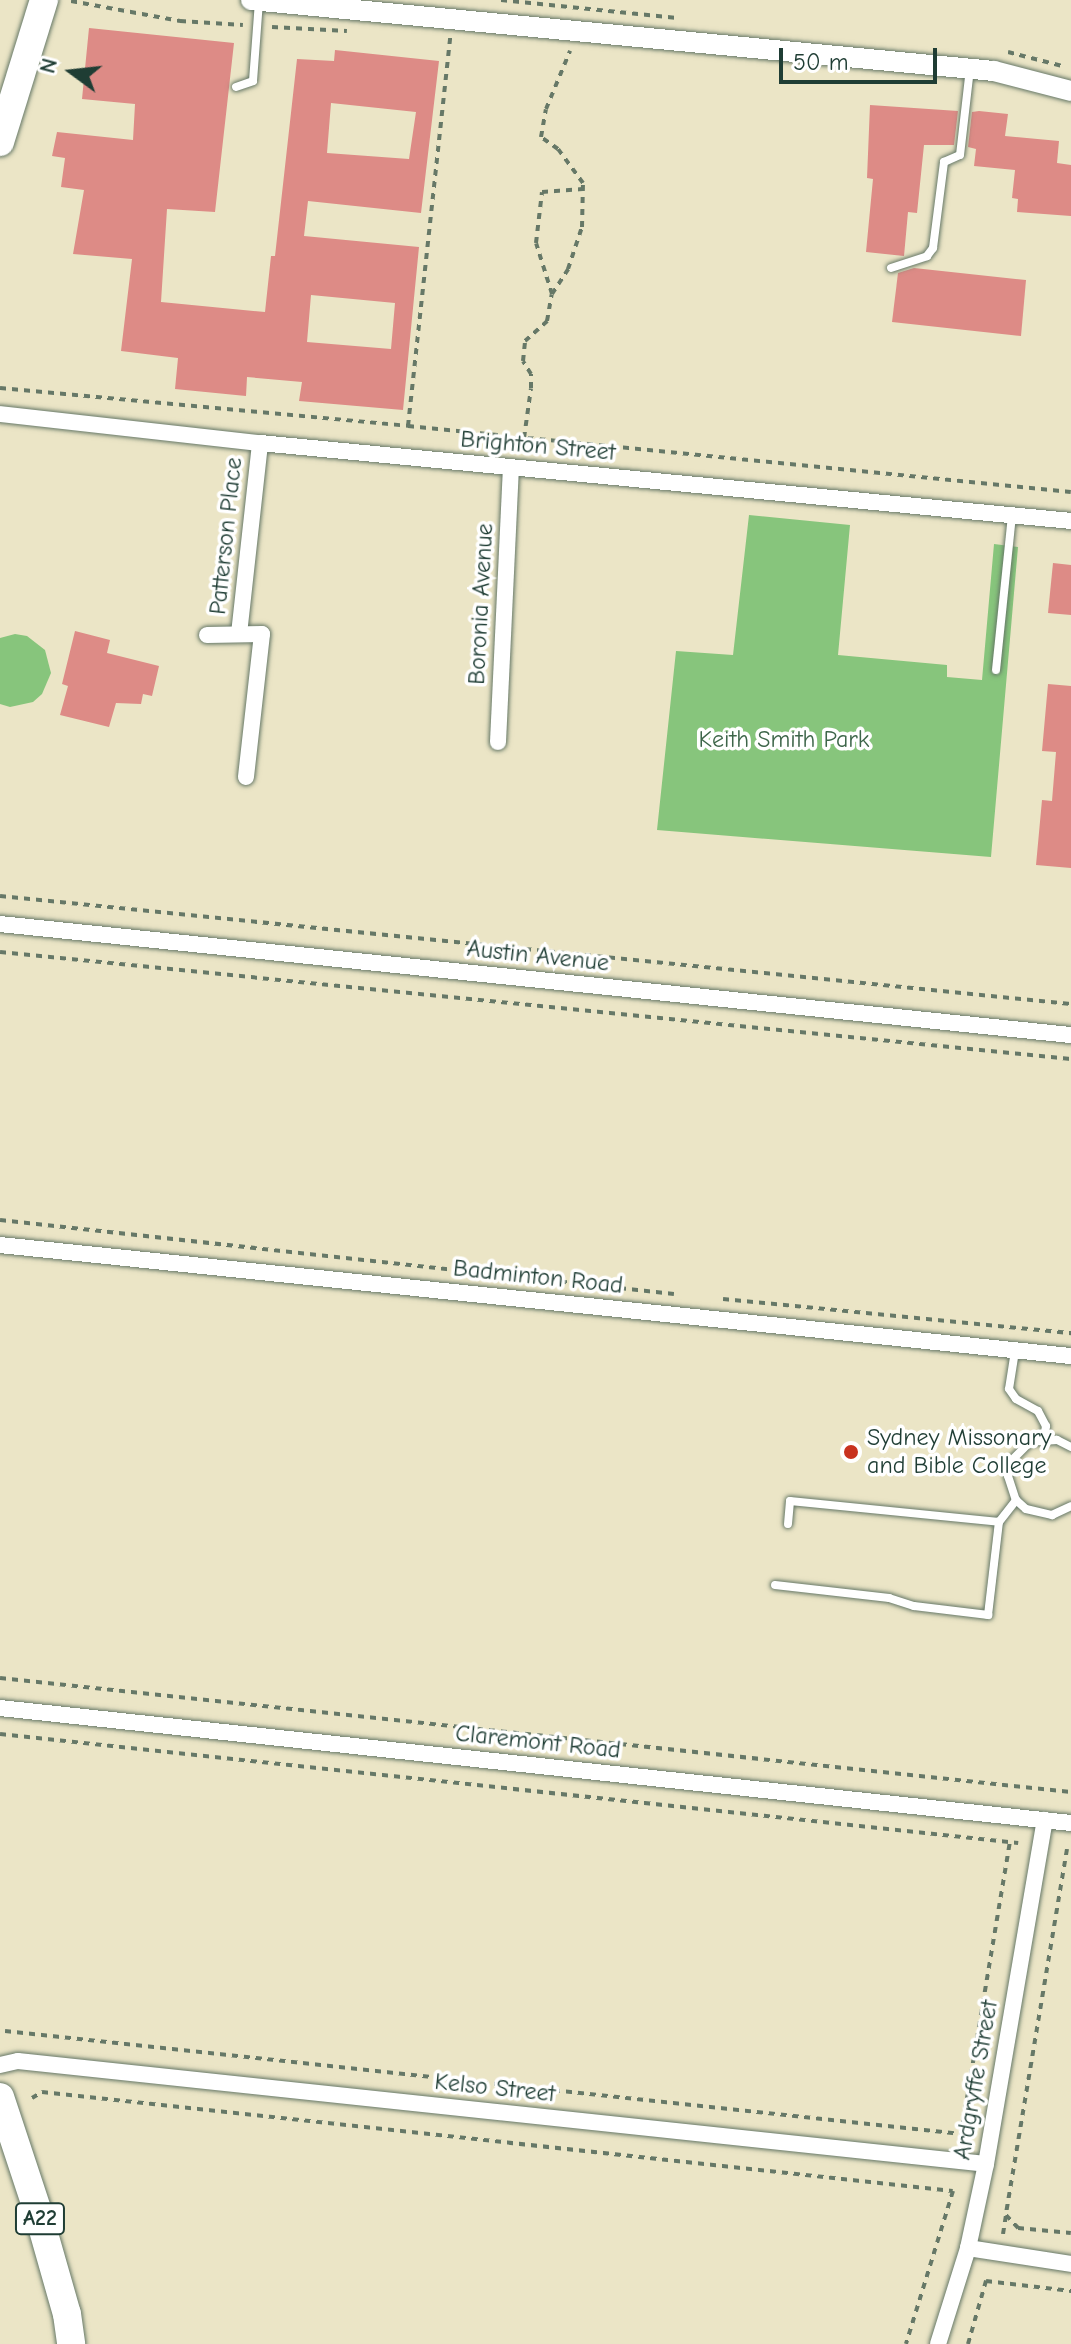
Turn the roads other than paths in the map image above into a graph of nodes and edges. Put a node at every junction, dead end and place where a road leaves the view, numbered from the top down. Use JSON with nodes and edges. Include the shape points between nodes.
{"nodes":[{"id":1,"x":251,"y":0,"type":"edge"},
{"id":2,"x":259,"y":1,"type":"edge"},
{"id":3,"x":56,"y":3,"type":"edge"},
{"id":4,"x":970,"y":68,"type":"junction"},
{"id":5,"x":236,"y":87,"type":"dead end"},
{"id":6,"x":1071,"y":91,"type":"edge"},
{"id":7,"x":0,"y":142,"type":"edge"},
{"id":8,"x":891,"y":268,"type":"dead end"},
{"id":9,"x":0,"y":414,"type":"edge"},
{"id":10,"x":260,"y":443,"type":"junction"},
{"id":11,"x":511,"y":468,"type":"junction"},
{"id":12,"x":1012,"y":514,"type":"junction"},
{"id":13,"x":1071,"y":521,"type":"edge"},
{"id":14,"x":239,"y":634,"type":"junction"},
{"id":15,"x":207,"y":635,"type":"dead end"},
{"id":16,"x":996,"y":670,"type":"dead end"},
{"id":17,"x":498,"y":742,"type":"dead end"},
{"id":18,"x":246,"y":777,"type":"dead end"},
{"id":19,"x":0,"y":924,"type":"edge"},
{"id":20,"x":1071,"y":1035,"type":"edge"},
{"id":21,"x":0,"y":1245,"type":"edge"},
{"id":22,"x":1015,"y":1351,"type":"junction"},
{"id":23,"x":1071,"y":1356,"type":"edge"},
{"id":24,"x":1044,"y":1438,"type":"junction"},
{"id":25,"x":1071,"y":1447,"type":"edge"},
{"id":26,"x":1016,"y":1500,"type":"junction"},
{"id":27,"x":1071,"y":1506,"type":"edge"},
{"id":28,"x":999,"y":1522,"type":"junction"},
{"id":29,"x":788,"y":1524,"type":"dead end"},
{"id":30,"x":775,"y":1585,"type":"dead end"},
{"id":31,"x":0,"y":1708,"type":"edge"},
{"id":32,"x":1045,"y":1820,"type":"junction"},
{"id":33,"x":1071,"y":1823,"type":"edge"},
{"id":34,"x":0,"y":2065,"type":"edge"},
{"id":35,"x":0,"y":2097,"type":"edge"},
{"id":36,"x":986,"y":2164,"type":"junction"},
{"id":37,"x":968,"y":2248,"type":"junction"},
{"id":38,"x":1071,"y":2264,"type":"edge"},
{"id":39,"x":71,"y":2344,"type":"edge"},
{"id":40,"x":938,"y":2344,"type":"edge"}],
"edges":[{"from":1,"to":2,"type":"street"},
{"from":2,"to":4,"type":"street"},
{"from":2,"to":5,"type":"lane","via":[[253,81]]},
{"from":3,"to":7,"type":"highway"},
{"from":4,"to":6,"type":"street","via":[[1025,76]]},
{"from":4,"to":8,"type":"lane","via":[[960,155],[944,162],[933,248],[927,256]]},
{"from":9,"to":10,"type":"street","name":"Brighton Street"},
{"from":10,"to":11,"type":"street","name":"Brighton Street"},
{"from":10,"to":14,"type":"street","name":"Patterson Place"},
{"from":11,"to":12,"type":"street","name":"Brighton Street"},
{"from":11,"to":17,"type":"street","name":"Boronia Avenue"},
{"from":12,"to":13,"type":"street","name":"Brighton Street"},
{"from":12,"to":16,"type":"lane"},
{"from":14,"to":15,"type":"street","name":"Patterson Place"},
{"from":14,"to":18,"type":"street","name":"Patterson Place","via":[[262,634]]},
{"from":19,"to":20,"type":"street","name":"Austin Avenue"},
{"from":21,"to":22,"type":"street","name":"Badminton Road"},
{"from":22,"to":23,"type":"street","name":"Badminton Road"},
{"from":22,"to":24,"type":"lane","via":[[1009,1389],[1038,1411],[1046,1426]]},
{"from":24,"to":25,"type":"lane"},
{"from":24,"to":26,"type":"lane","via":[[1030,1442],[1011,1461],[1008,1476]]},
{"from":26,"to":27,"type":"lane","via":[[1038,1515]]},
{"from":26,"to":28,"type":"lane"},
{"from":28,"to":29,"type":"lane","via":[[790,1501]]},
{"from":28,"to":30,"type":"lane","via":[[988,1615]]},
{"from":31,"to":32,"type":"street","name":"Claremont Road"},
{"from":32,"to":33,"type":"street","name":"Claremont Road"},
{"from":32,"to":36,"type":"street","name":"Ardgryffe Street"},
{"from":34,"to":36,"type":"street","name":"Kelso Street","via":[[18,2061]]},
{"from":35,"to":39,"type":"highway","number":"A22","via":[[42,2224]]},
{"from":36,"to":37,"type":"street","name":"Ardgryffe Street"},
{"from":37,"to":38,"type":"street"},
{"from":37,"to":40,"type":"street","name":"Ardgryffe Street"}]}
